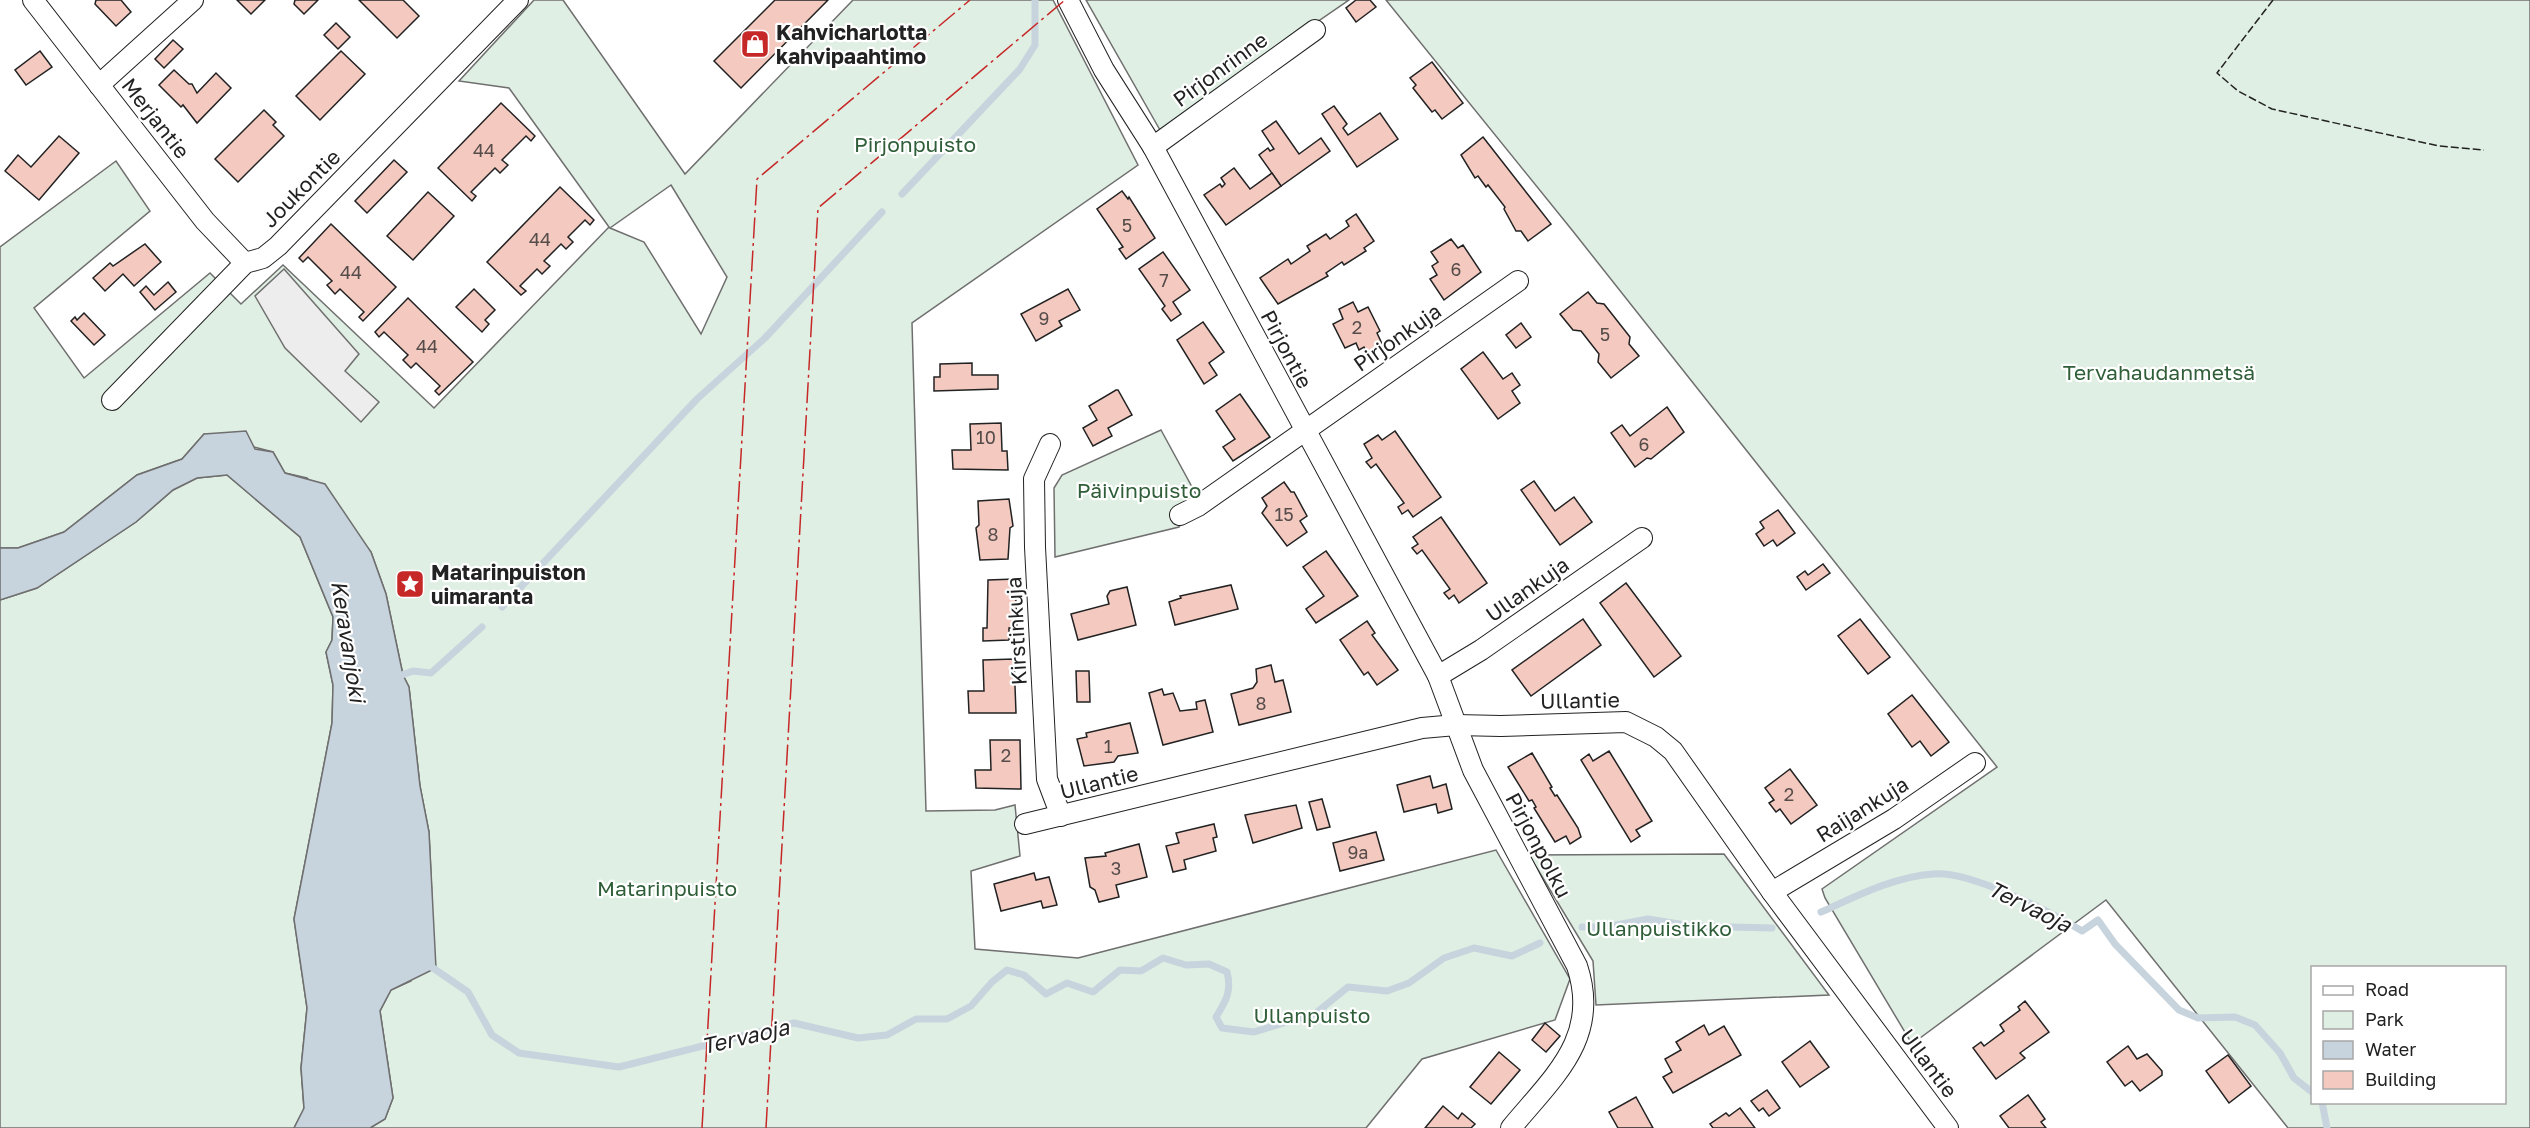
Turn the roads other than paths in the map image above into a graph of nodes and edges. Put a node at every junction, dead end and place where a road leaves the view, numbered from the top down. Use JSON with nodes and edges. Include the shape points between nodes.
{"nodes":[{"id":1,"x":33,"y":0,"type":"edge"},
{"id":2,"x":193,"y":0,"type":"edge"},
{"id":3,"x":518,"y":0,"type":"edge"},
{"id":4,"x":1068,"y":0,"type":"edge"},
{"id":5,"x":1315,"y":30,"type":"dead end"},
{"id":6,"x":99,"y":85,"type":"junction"},
{"id":7,"x":1153,"y":147,"type":"junction"},
{"id":8,"x":245,"y":263,"type":"junction"},
{"id":9,"x":1518,"y":281,"type":"dead end"},
{"id":10,"x":112,"y":400,"type":"dead end"},
{"id":11,"x":1304,"y":432,"type":"junction"},
{"id":12,"x":1050,"y":444,"type":"dead end"},
{"id":13,"x":1180,"y":515,"type":"dead end"},
{"id":14,"x":1642,"y":538,"type":"dead end"},
{"id":15,"x":1438,"y":676,"type":"junction"},
{"id":16,"x":1456,"y":725,"type":"junction"},
{"id":17,"x":1975,"y":763,"type":"dead end"},
{"id":18,"x":1061,"y":816,"type":"junction"},
{"id":19,"x":1025,"y":824,"type":"dead end"},
{"id":20,"x":1772,"y":892,"type":"junction"},
{"id":21,"x":1511,"y":1128,"type":"edge"},
{"id":22,"x":1948,"y":1128,"type":"edge"}],
"edges":[{"from":1,"to":6,"type":"street","name":"Merjantie"},
{"from":2,"to":6,"type":"street"},
{"from":3,"to":8,"type":"street","name":"Joukontie","via":[[278,246],[263,258]]},
{"from":4,"to":7,"type":"street","name":"Pirjontie","via":[[1104,70]]},
{"from":5,"to":7,"type":"street","name":"Pirjonrinne"},
{"from":6,"to":8,"type":"street","name":"Merjantie","via":[[205,221]]},
{"from":7,"to":11,"type":"street","name":"Pirjontie"},
{"from":8,"to":10,"type":"street","name":"Joukontie"},
{"from":9,"to":11,"type":"street","name":"Pirjonkuja"},
{"from":11,"to":13,"type":"street","name":"Pirjonkuja"},
{"from":11,"to":15,"type":"street","name":"Pirjontie"},
{"from":12,"to":18,"type":"street","name":"Kirstinkuja","via":[[1035,480],[1035,547],[1047,779]]},
{"from":14,"to":15,"type":"street","name":"Ullankuja"},
{"from":15,"to":16,"type":"street","name":"Pirjontie"},
{"from":16,"to":18,"type":"street","name":"Ullantie","via":[[1422,728]]},
{"from":16,"to":20,"type":"street","name":"Ullantie","via":[[1626,722],[1646,732],[1673,751]]},
{"from":16,"to":21,"type":"street","name":"Pirjonpolku","via":[[1473,770],[1577,966],[1584,988],[1581,1031],[1571,1055]]},
{"from":17,"to":20,"type":"street","name":"Raijankuja","via":[[1893,819]]},
{"from":18,"to":19,"type":"street","name":"Ullantie"},
{"from":20,"to":22,"type":"street","name":"Ullantie"}]}
